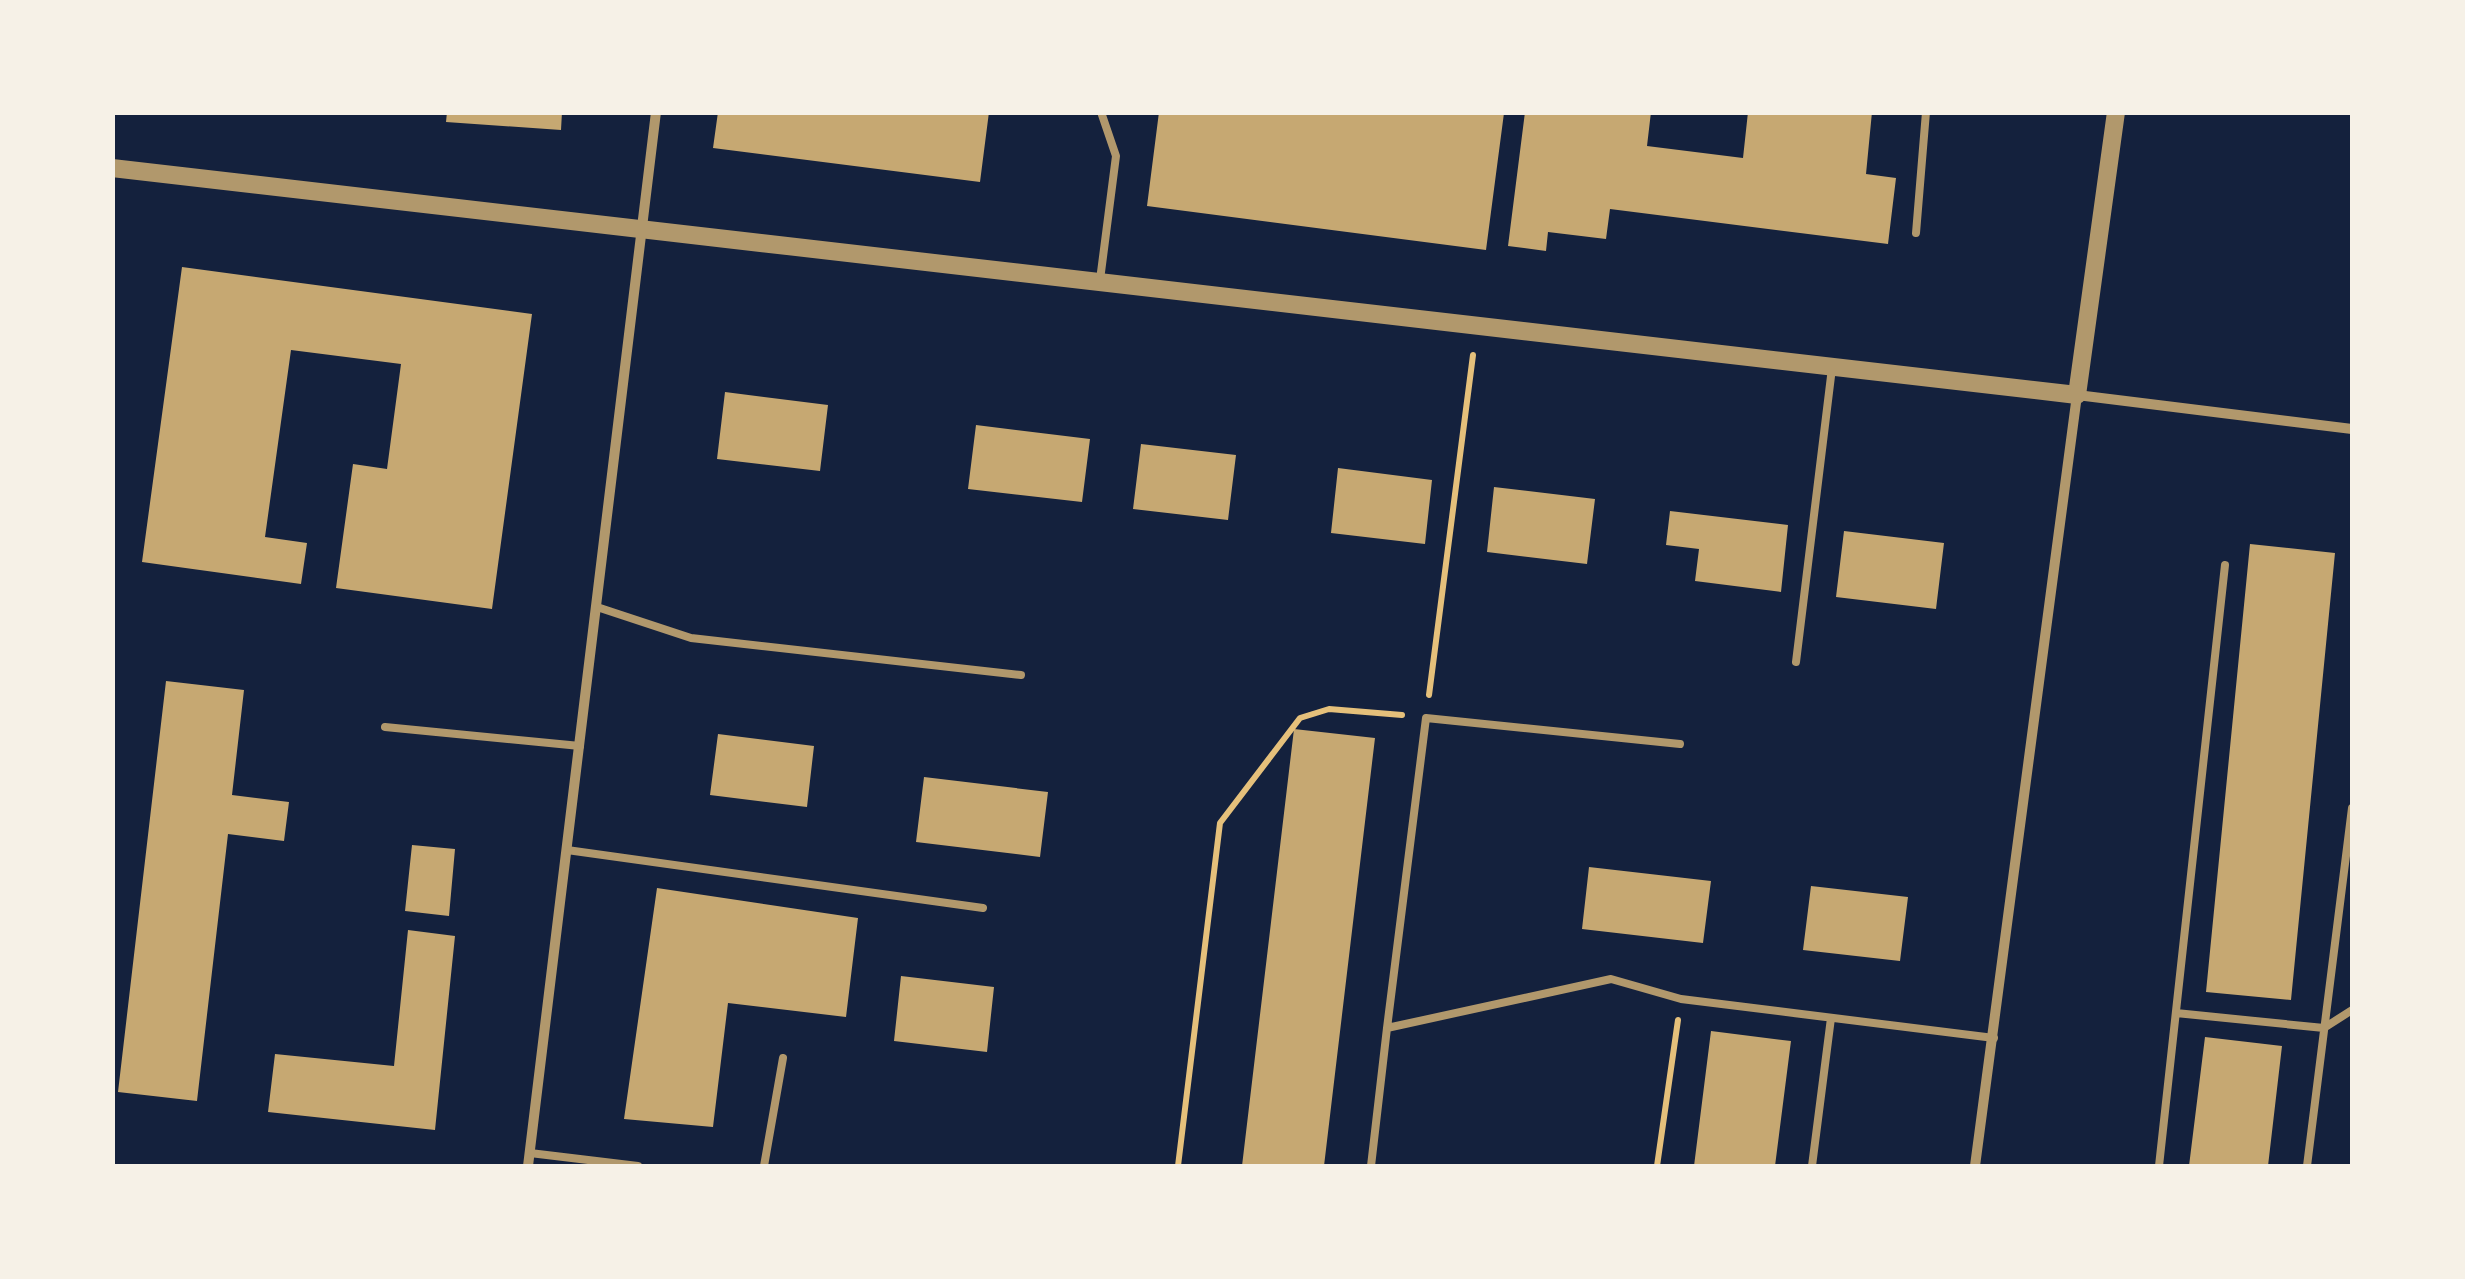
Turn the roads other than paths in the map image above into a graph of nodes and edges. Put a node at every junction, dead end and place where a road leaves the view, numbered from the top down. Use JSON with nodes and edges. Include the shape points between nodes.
{"nodes":[{"id":1,"x":656,"y":112,"type":"edge"},
{"id":2,"x":1102,"y":112,"type":"edge"},
{"id":3,"x":1926,"y":112,"type":"edge"},
{"id":4,"x":2116,"y":112,"type":"edge"},
{"id":5,"x":112,"y":168,"type":"edge"},
{"id":6,"x":644,"y":226,"type":"junction"},
{"id":7,"x":1916,"y":233,"type":"dead end"},
{"id":8,"x":1100,"y":280,"type":"junction"},
{"id":9,"x":1832,"y":366,"type":"junction"},
{"id":10,"x":2077,"y":394,"type":"junction"},
{"id":11,"x":2352,"y":429,"type":"edge"},
{"id":12,"x":2226,"y":565,"type":"dead end"},
{"id":13,"x":597,"y":607,"type":"junction"},
{"id":14,"x":1796,"y":662,"type":"dead end"},
{"id":15,"x":1021,"y":675,"type":"dead end"},
{"id":16,"x":385,"y":728,"type":"dead end"},
{"id":17,"x":1680,"y":744,"type":"dead end"},
{"id":18,"x":580,"y":746,"type":"junction"},
{"id":19,"x":2352,"y":808,"type":"edge"},
{"id":20,"x":567,"y":850,"type":"junction"},
{"id":21,"x":983,"y":908,"type":"dead end"},
{"id":22,"x":2352,"y":1010,"type":"edge"},
{"id":23,"x":2176,"y":1012,"type":"junction"},
{"id":24,"x":1830,"y":1018,"type":"junction"},
{"id":25,"x":1386,"y":1028,"type":"junction"},
{"id":26,"x":2324,"y":1028,"type":"junction"},
{"id":27,"x":1994,"y":1038,"type":"junction"},
{"id":28,"x":782,"y":1058,"type":"dead end"},
{"id":29,"x":530,"y":1152,"type":"junction"},
{"id":30,"x":528,"y":1166,"type":"edge"},
{"id":31,"x":638,"y":1166,"type":"edge"},
{"id":32,"x":764,"y":1166,"type":"edge"},
{"id":33,"x":1371,"y":1166,"type":"edge"},
{"id":34,"x":1812,"y":1166,"type":"edge"},
{"id":35,"x":1975,"y":1166,"type":"edge"},
{"id":36,"x":2159,"y":1166,"type":"edge"},
{"id":37,"x":2307,"y":1166,"type":"edge"}],
"edges":[{"from":1,"to":6,"type":"street"},
{"from":2,"to":8,"type":"lane","via":[[1116,156]]},
{"from":3,"to":7,"type":"lane"},
{"from":4,"to":10,"type":"street"},
{"from":5,"to":6,"type":"street"},
{"from":6,"to":8,"type":"street"},
{"from":6,"to":13,"type":"street"},
{"from":8,"to":9,"type":"street"},
{"from":9,"to":10,"type":"street"},
{"from":9,"to":14,"type":"lane"},
{"from":10,"to":11,"type":"street"},
{"from":10,"to":27,"type":"street"},
{"from":12,"to":23,"type":"lane"},
{"from":13,"to":15,"type":"lane","via":[[691,638]]},
{"from":13,"to":18,"type":"street"},
{"from":16,"to":18,"type":"lane"},
{"from":17,"to":25,"type":"lane","via":[[1426,718]]},
{"from":18,"to":20,"type":"street"},
{"from":19,"to":26,"type":"lane"},
{"from":20,"to":21,"type":"lane"},
{"from":20,"to":29,"type":"street"},
{"from":22,"to":26,"type":"lane"},
{"from":23,"to":26,"type":"lane"},
{"from":23,"to":36,"type":"lane"},
{"from":24,"to":25,"type":"lane","via":[[1681,999],[1610,979]]},
{"from":24,"to":27,"type":"lane"},
{"from":24,"to":34,"type":"lane"},
{"from":25,"to":33,"type":"lane"},
{"from":26,"to":37,"type":"lane"},
{"from":27,"to":35,"type":"street"},
{"from":28,"to":32,"type":"lane"},
{"from":29,"to":30,"type":"street"},
{"from":29,"to":31,"type":"lane"}]}
